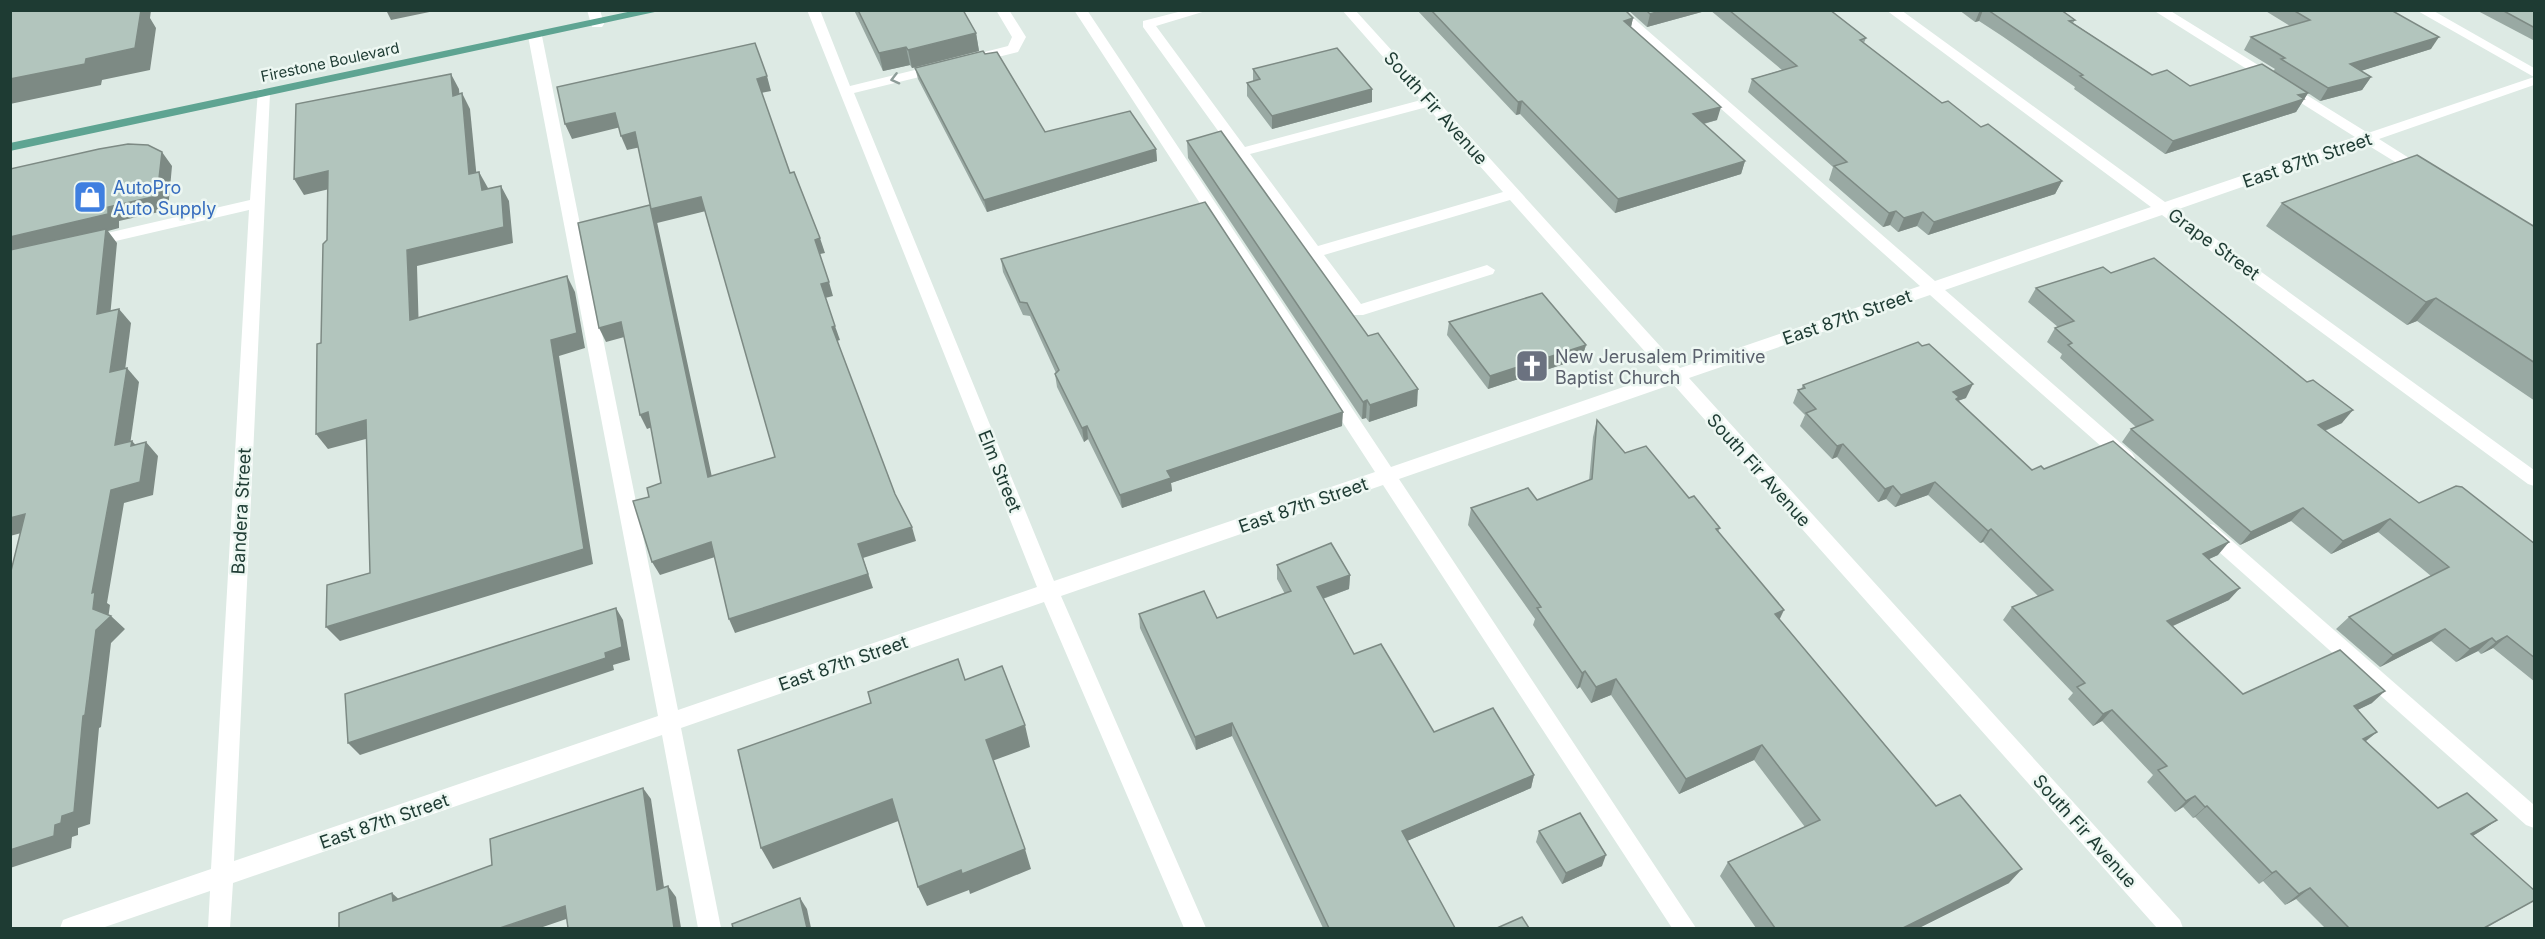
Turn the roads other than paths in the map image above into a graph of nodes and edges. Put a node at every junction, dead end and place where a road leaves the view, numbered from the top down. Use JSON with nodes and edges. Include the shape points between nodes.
{"nodes":[{"id":1,"x":658,"y":10,"type":"edge"},
{"id":2,"x":813,"y":10,"type":"edge"},
{"id":3,"x":1002,"y":10,"type":"edge"},
{"id":4,"x":1080,"y":10,"type":"edge"},
{"id":5,"x":1203,"y":10,"type":"edge"},
{"id":6,"x":1348,"y":10,"type":"edge"},
{"id":7,"x":1616,"y":10,"type":"edge"},
{"id":8,"x":1893,"y":10,"type":"edge"},
{"id":9,"x":2159,"y":10,"type":"edge"},
{"id":10,"x":2422,"y":10,"type":"edge"},
{"id":11,"x":595,"y":17,"type":"edge"},
{"id":12,"x":535,"y":36,"type":"junction"},
{"id":13,"x":2535,"y":73,"type":"edge"},
{"id":14,"x":2535,"y":81,"type":"edge"},
{"id":15,"x":845,"y":91,"type":"junction"},
{"id":16,"x":263,"y":93,"type":"junction"},
{"id":17,"x":1431,"y":102,"type":"junction"},
{"id":18,"x":2367,"y":139,"type":"junction"},
{"id":19,"x":10,"y":147,"type":"edge"},
{"id":20,"x":1242,"y":152,"type":"junction"},
{"id":21,"x":2436,"y":182,"type":"edge"},
{"id":22,"x":1513,"y":194,"type":"junction"},
{"id":23,"x":258,"y":202,"type":"junction"},
{"id":24,"x":2165,"y":208,"type":"junction"},
{"id":25,"x":77,"y":245,"type":"edge"},
{"id":26,"x":1315,"y":252,"type":"junction"},
{"id":27,"x":1487,"y":270,"type":"dead end"},
{"id":28,"x":1933,"y":288,"type":"junction"},
{"id":29,"x":1675,"y":377,"type":"junction"},
{"id":30,"x":2139,"y":470,"type":"edge"},
{"id":31,"x":1385,"y":476,"type":"junction"},
{"id":32,"x":2535,"y":479,"type":"edge"},
{"id":33,"x":2193,"y":517,"type":"edge"},
{"id":34,"x":1049,"y":592,"type":"junction"},
{"id":35,"x":671,"y":722,"type":"junction"},
{"id":36,"x":2535,"y":818,"type":"edge"},
{"id":37,"x":222,"y":877,"type":"junction"},
{"id":38,"x":71,"y":928,"type":"edge"},
{"id":39,"x":219,"y":928,"type":"edge"},
{"id":40,"x":710,"y":928,"type":"edge"},
{"id":41,"x":1195,"y":928,"type":"edge"},
{"id":42,"x":1684,"y":928,"type":"edge"},
{"id":43,"x":2172,"y":928,"type":"edge"}],
"edges":[{"from":1,"to":11,"type":"main road","name":"Firestone Boulevard"},
{"from":2,"to":15,"type":"street","name":"Elm Street"},
{"from":3,"to":15,"type":"street","one_way":true,"via":[[1019,37],[1013,49]]},
{"from":4,"to":31,"type":"street"},
{"from":5,"to":20,"type":"street","via":[[1148,24]]},
{"from":6,"to":17,"type":"street","name":"South Fir Avenue"},
{"from":7,"to":28,"type":"street"},
{"from":8,"to":24,"type":"street","name":"Grape Street"},
{"from":9,"to":18,"type":"street"},
{"from":10,"to":13,"type":"street"},
{"from":11,"to":12,"type":"main road","name":"Firestone Boulevard"},
{"from":12,"to":16,"type":"main road","name":"Firestone Boulevard"},
{"from":12,"to":35,"type":"street"},
{"from":14,"to":18,"type":"street","name":"East 87th Street"},
{"from":15,"to":34,"type":"street","name":"Elm Street"},
{"from":16,"to":19,"type":"main road","name":"Firestone Boulevard"},
{"from":16,"to":23,"type":"street","name":"Bandera Street"},
{"from":17,"to":20,"type":"street"},
{"from":17,"to":22,"type":"street","name":"South Fir Avenue"},
{"from":18,"to":21,"type":"street"},
{"from":18,"to":24,"type":"street","name":"East 87th Street"},
{"from":20,"to":26,"type":"street"},
{"from":22,"to":26,"type":"street"},
{"from":22,"to":29,"type":"street","name":"South Fir Avenue"},
{"from":23,"to":25,"type":"street"},
{"from":23,"to":37,"type":"street","name":"Bandera Street"},
{"from":24,"to":28,"type":"street","name":"East 87th Street"},
{"from":24,"to":32,"type":"street","name":"Grape Street"},
{"from":26,"to":27,"type":"street","via":[[1358,310]]},
{"from":28,"to":29,"type":"street","name":"East 87th Street"},
{"from":28,"to":30,"type":"street"},
{"from":29,"to":31,"type":"street","name":"East 87th Street"},
{"from":29,"to":43,"type":"street","name":"South Fir Avenue"},
{"from":31,"to":34,"type":"street","name":"East 87th Street"},
{"from":31,"to":42,"type":"street"},
{"from":33,"to":36,"type":"street"},
{"from":34,"to":35,"type":"street","name":"East 87th Street"},
{"from":34,"to":41,"type":"street","name":"Elm Street"},
{"from":35,"to":37,"type":"street","name":"East 87th Street"},
{"from":35,"to":40,"type":"street"},
{"from":37,"to":38,"type":"street","name":"East 87th Street"},
{"from":37,"to":39,"type":"street","name":"Bandera Street"}]}
